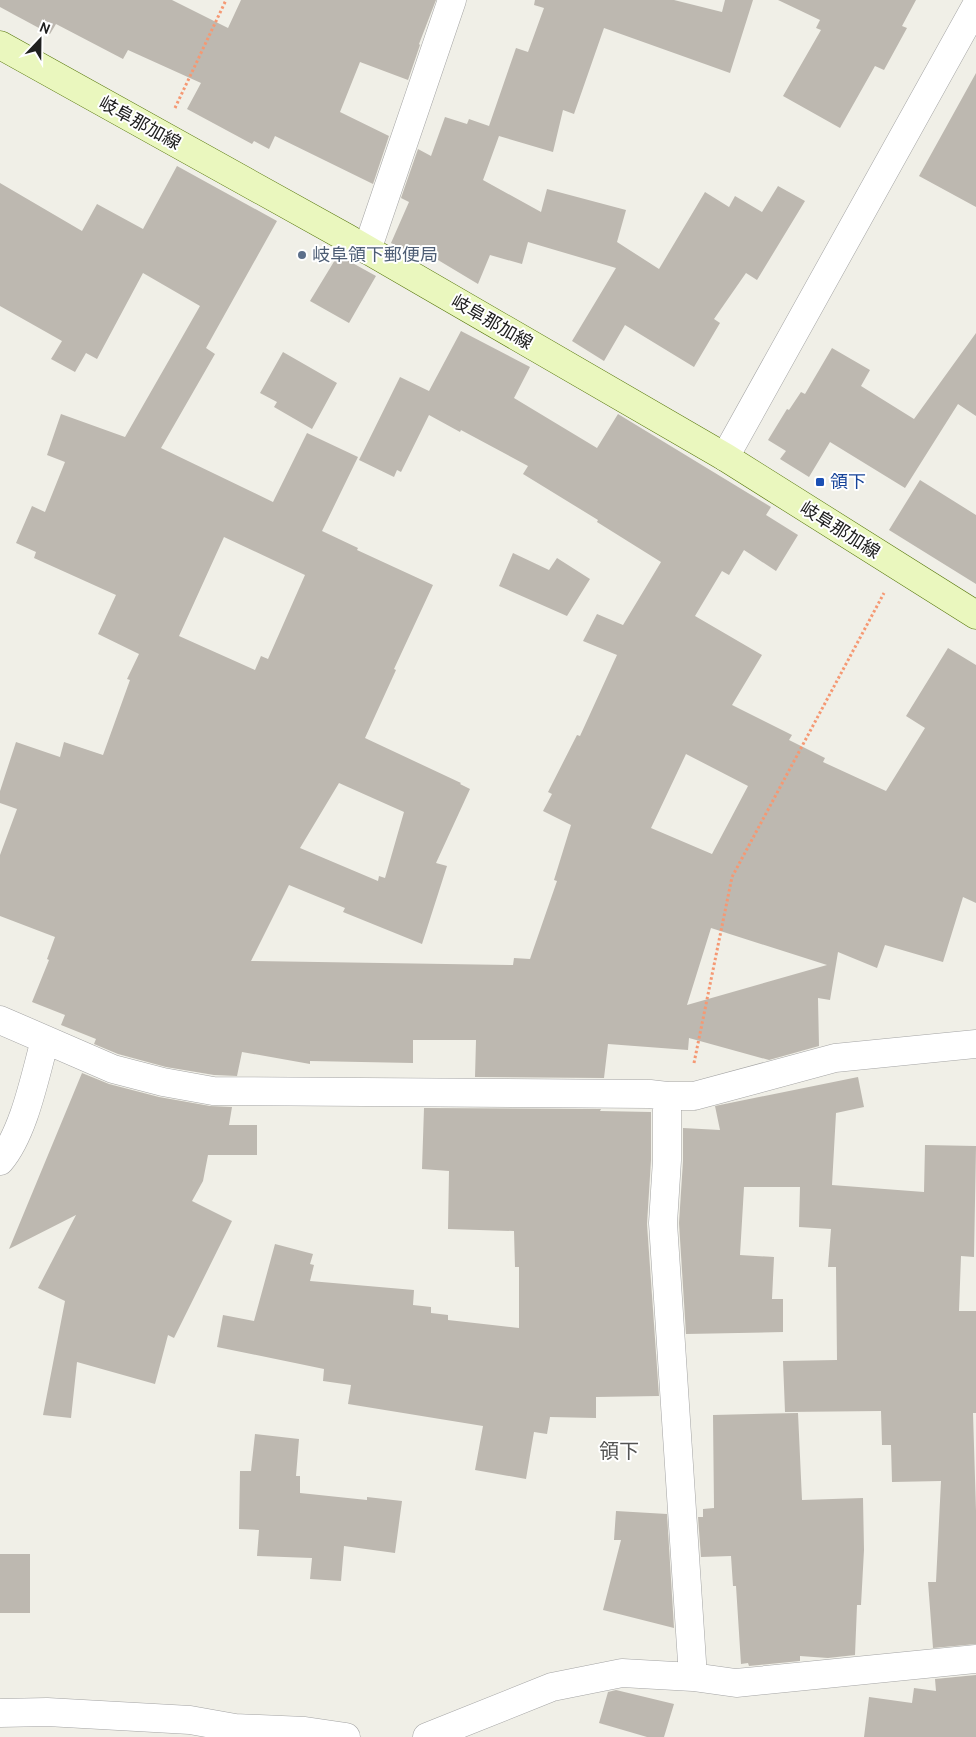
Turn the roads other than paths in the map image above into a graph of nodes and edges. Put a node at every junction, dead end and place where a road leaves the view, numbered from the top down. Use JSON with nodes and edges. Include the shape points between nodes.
{"nodes":[{"id":1,"x":452,"y":0,"type":"edge"},
{"id":2,"x":976,"y":6,"type":"edge"},
{"id":3,"x":0,"y":45,"type":"edge"},
{"id":4,"x":367,"y":250,"type":"junction"},
{"id":5,"x":725,"y":457,"type":"junction"},
{"id":6,"x":976,"y":615,"type":"edge"},
{"id":7,"x":0,"y":1020,"type":"edge"},
{"id":8,"x":45,"y":1040,"type":"junction"},
{"id":9,"x":976,"y":1044,"type":"edge"},
{"id":10,"x":667,"y":1096,"type":"junction"},
{"id":11,"x":0,"y":1162,"type":"edge"},
{"id":12,"x":976,"y":1659,"type":"edge"},
{"id":13,"x":693,"y":1677,"type":"junction"},
{"id":14,"x":0,"y":1713,"type":"edge"},
{"id":15,"x":346,"y":1737,"type":"edge"},
{"id":16,"x":426,"y":1737,"type":"edge"}],
"edges":[{"from":1,"to":4,"type":"street"},
{"from":2,"to":5,"type":"street"},
{"from":3,"to":4,"type":"main road","name":"岐阜那加線"},
{"from":4,"to":5,"type":"main road","name":"岐阜那加線"},
{"from":5,"to":6,"type":"main road","name":"岐阜那加線"},
{"from":7,"to":8,"type":"street"},
{"from":8,"to":10,"type":"street","via":[[113,1069],[213,1091]]},
{"from":8,"to":11,"type":"street","via":[[22,1121]]},
{"from":9,"to":10,"type":"street","via":[[835,1058],[694,1096]]},
{"from":10,"to":13,"type":"street","via":[[663,1223]]},
{"from":12,"to":13,"type":"street","via":[[736,1683]]},
{"from":13,"to":16,"type":"street","via":[[622,1673],[552,1687]]},
{"from":14,"to":15,"type":"street","via":[[47,1712],[190,1720],[235,1728],[305,1731]]}]}
